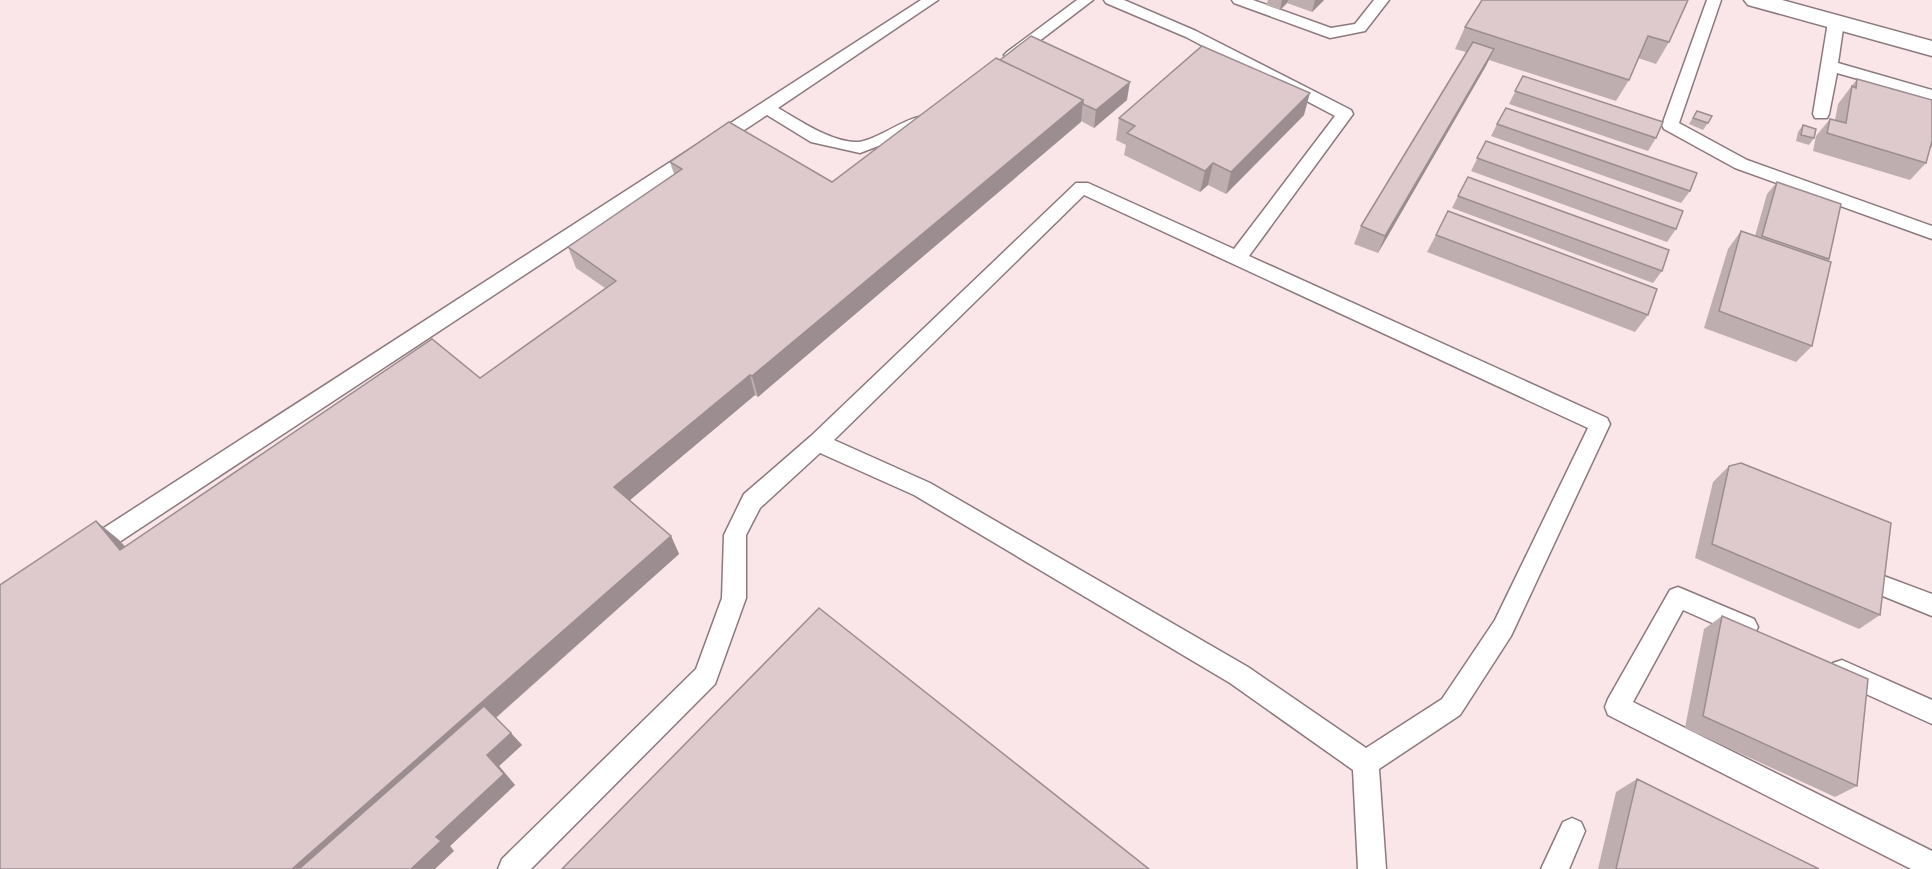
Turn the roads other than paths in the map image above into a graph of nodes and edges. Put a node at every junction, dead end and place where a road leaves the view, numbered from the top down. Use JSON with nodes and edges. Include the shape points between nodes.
{"nodes":[{"id":1,"x":931,"y":0,"type":"edge"},
{"id":2,"x":1086,"y":0,"type":"edge"},
{"id":3,"x":1111,"y":0,"type":"edge"},
{"id":4,"x":1239,"y":0,"type":"edge"},
{"id":5,"x":1382,"y":0,"type":"edge"},
{"id":6,"x":1714,"y":0,"type":"edge"},
{"id":7,"x":1756,"y":0,"type":"edge"},
{"id":8,"x":1836,"y":22,"type":"junction"},
{"id":9,"x":1932,"y":49,"type":"edge"},
{"id":10,"x":1000,"y":63,"type":"edge"},
{"id":11,"x":1830,"y":66,"type":"junction"},
{"id":12,"x":1932,"y":95,"type":"edge"},
{"id":13,"x":765,"y":107,"type":"junction"},
{"id":14,"x":933,"y":112,"type":"edge"},
{"id":15,"x":1821,"y":114,"type":"dead end"},
{"id":16,"x":1932,"y":233,"type":"edge"},
{"id":17,"x":1237,"y":258,"type":"junction"},
{"id":18,"x":818,"y":441,"type":"junction"},
{"id":19,"x":80,"y":556,"type":"edge"},
{"id":20,"x":1881,"y":585,"type":"edge"},
{"id":21,"x":1932,"y":605,"type":"edge"},
{"id":22,"x":1762,"y":635,"type":"edge"},
{"id":23,"x":1826,"y":664,"type":"edge"},
{"id":24,"x":1932,"y":712,"type":"edge"},
{"id":25,"x":1366,"y":763,"type":"junction"},
{"id":26,"x":1572,"y":831,"type":"dead end"},
{"id":27,"x":1932,"y":865,"type":"edge"},
{"id":28,"x":512,"y":869,"type":"edge"},
{"id":29,"x":1372,"y":869,"type":"edge"},
{"id":30,"x":1555,"y":869,"type":"edge"}],
"edges":[{"from":1,"to":13,"type":"lane"},
{"from":2,"to":10,"type":"lane"},
{"from":3,"to":17,"type":"lane","via":[[1191,34],[1345,114]]},
{"from":4,"to":5,"type":"lane","via":[[1330,33],[1360,28]]},
{"from":6,"to":16,"type":"lane","via":[[1670,125],[1741,164]]},
{"from":7,"to":8,"type":"street"},
{"from":8,"to":9,"type":"street"},
{"from":8,"to":11,"type":"lane"},
{"from":11,"to":12,"type":"lane"},
{"from":11,"to":15,"type":"lane"},
{"from":13,"to":14,"type":"lane","via":[[817,138],[860,148],[914,126]]},
{"from":13,"to":19,"type":"lane"},
{"from":17,"to":18,"type":"lane","via":[[1082,187]]},
{"from":17,"to":25,"type":"lane","via":[[1600,424],[1503,628],[1451,707]]},
{"from":18,"to":25,"type":"lane","via":[[922,489],[1137,615],[1239,675]]},
{"from":18,"to":28,"type":"lane","via":[[752,501],[735,535],[734,598],[706,676]]},
{"from":20,"to":21,"type":"lane"},
{"from":22,"to":27,"type":"lane","via":[[1678,597],[1617,707]]},
{"from":23,"to":24,"type":"lane"},
{"from":25,"to":29,"type":"lane"},
{"from":26,"to":30,"type":"lane"}]}
